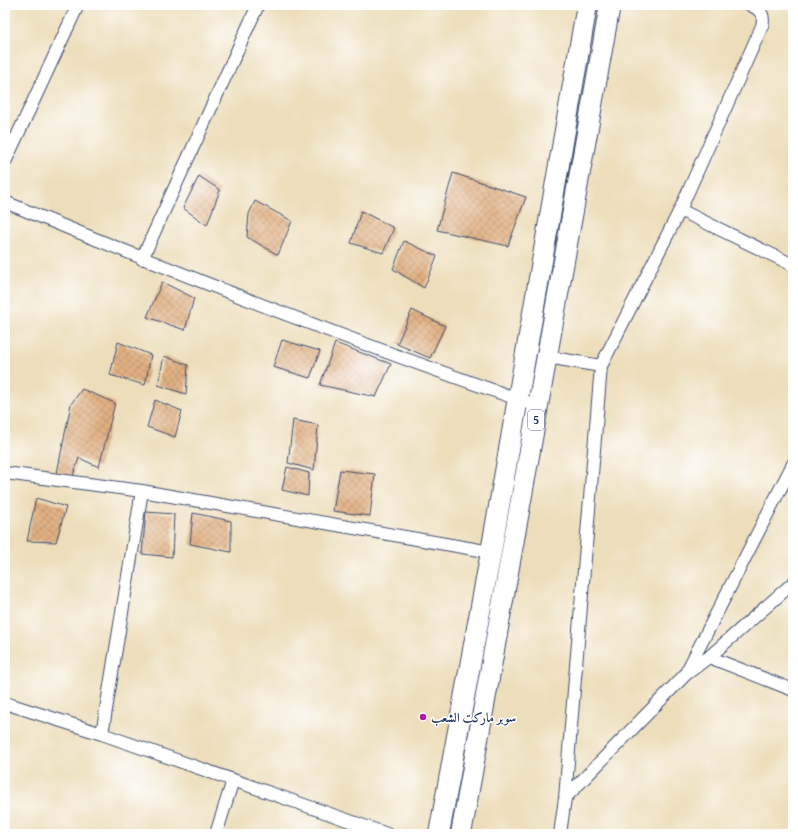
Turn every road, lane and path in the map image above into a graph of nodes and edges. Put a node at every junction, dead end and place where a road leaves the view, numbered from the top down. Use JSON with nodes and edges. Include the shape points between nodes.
{"nodes":[{"id":1,"x":78,"y":5,"type":"edge"},
{"id":2,"x":258,"y":5,"type":"edge"},
{"id":3,"x":588,"y":5,"type":"edge"},
{"id":4,"x":610,"y":5,"type":"edge"},
{"id":5,"x":750,"y":5,"type":"edge"},
{"id":6,"x":5,"y":162,"type":"edge"},
{"id":7,"x":5,"y":202,"type":"edge"},
{"id":8,"x":680,"y":210,"type":"junction"},
{"id":9,"x":142,"y":259,"type":"junction"},
{"id":10,"x":793,"y":265,"type":"edge"},
{"id":11,"x":547,"y":357,"type":"junction"},
{"id":12,"x":601,"y":366,"type":"junction"},
{"id":13,"x":518,"y":399,"type":"junction"},
{"id":14,"x":538,"y":406,"type":"junction"},
{"id":15,"x":793,"y":464,"type":"edge"},
{"id":16,"x":5,"y":473,"type":"edge"},
{"id":17,"x":142,"y":491,"type":"junction"},
{"id":18,"x":491,"y":552,"type":"junction"},
{"id":19,"x":792,"y":586,"type":"edge"},
{"id":20,"x":709,"y":657,"type":"junction"},
{"id":21,"x":684,"y":675,"type":"junction"},
{"id":22,"x":793,"y":690,"type":"edge"},
{"id":23,"x":5,"y":703,"type":"edge"},
{"id":24,"x":102,"y":734,"type":"junction"},
{"id":25,"x":233,"y":780,"type":"junction"},
{"id":26,"x":565,"y":798,"type":"junction"},
{"id":27,"x":216,"y":834,"type":"edge"},
{"id":28,"x":387,"y":834,"type":"edge"},
{"id":29,"x":439,"y":834,"type":"edge"},
{"id":30,"x":460,"y":834,"type":"edge"},
{"id":31,"x":560,"y":834,"type":"edge"}],
"edges":[{"from":1,"to":6,"type":"street"},
{"from":2,"to":9,"type":"street"},
{"from":3,"to":13,"type":"main road","number":"5"},
{"from":4,"to":11,"type":"main road","number":"5"},
{"from":5,"to":8,"type":"street","via":[[762,14],[762,26]]},
{"from":7,"to":9,"type":"street"},
{"from":8,"to":10,"type":"street"},
{"from":8,"to":12,"type":"street"},
{"from":9,"to":13,"type":"street","via":[[332,332]]},
{"from":11,"to":12,"type":"street"},
{"from":11,"to":14,"type":"main road","number":"5"},
{"from":12,"to":26,"type":"street"},
{"from":13,"to":14,"type":"street"},
{"from":13,"to":18,"type":"main road","number":"5"},
{"from":14,"to":30,"type":"main road","number":"5"},
{"from":15,"to":21,"type":"street"},
{"from":16,"to":17,"type":"street"},
{"from":17,"to":18,"type":"street"},
{"from":17,"to":24,"type":"street"},
{"from":18,"to":29,"type":"main road","number":"5"},
{"from":19,"to":20,"type":"street"},
{"from":20,"to":21,"type":"street"},
{"from":20,"to":22,"type":"street"},
{"from":21,"to":26,"type":"street"},
{"from":23,"to":24,"type":"street"},
{"from":24,"to":25,"type":"street"},
{"from":25,"to":27,"type":"street"},
{"from":25,"to":28,"type":"street"},
{"from":26,"to":31,"type":"street"}]}
